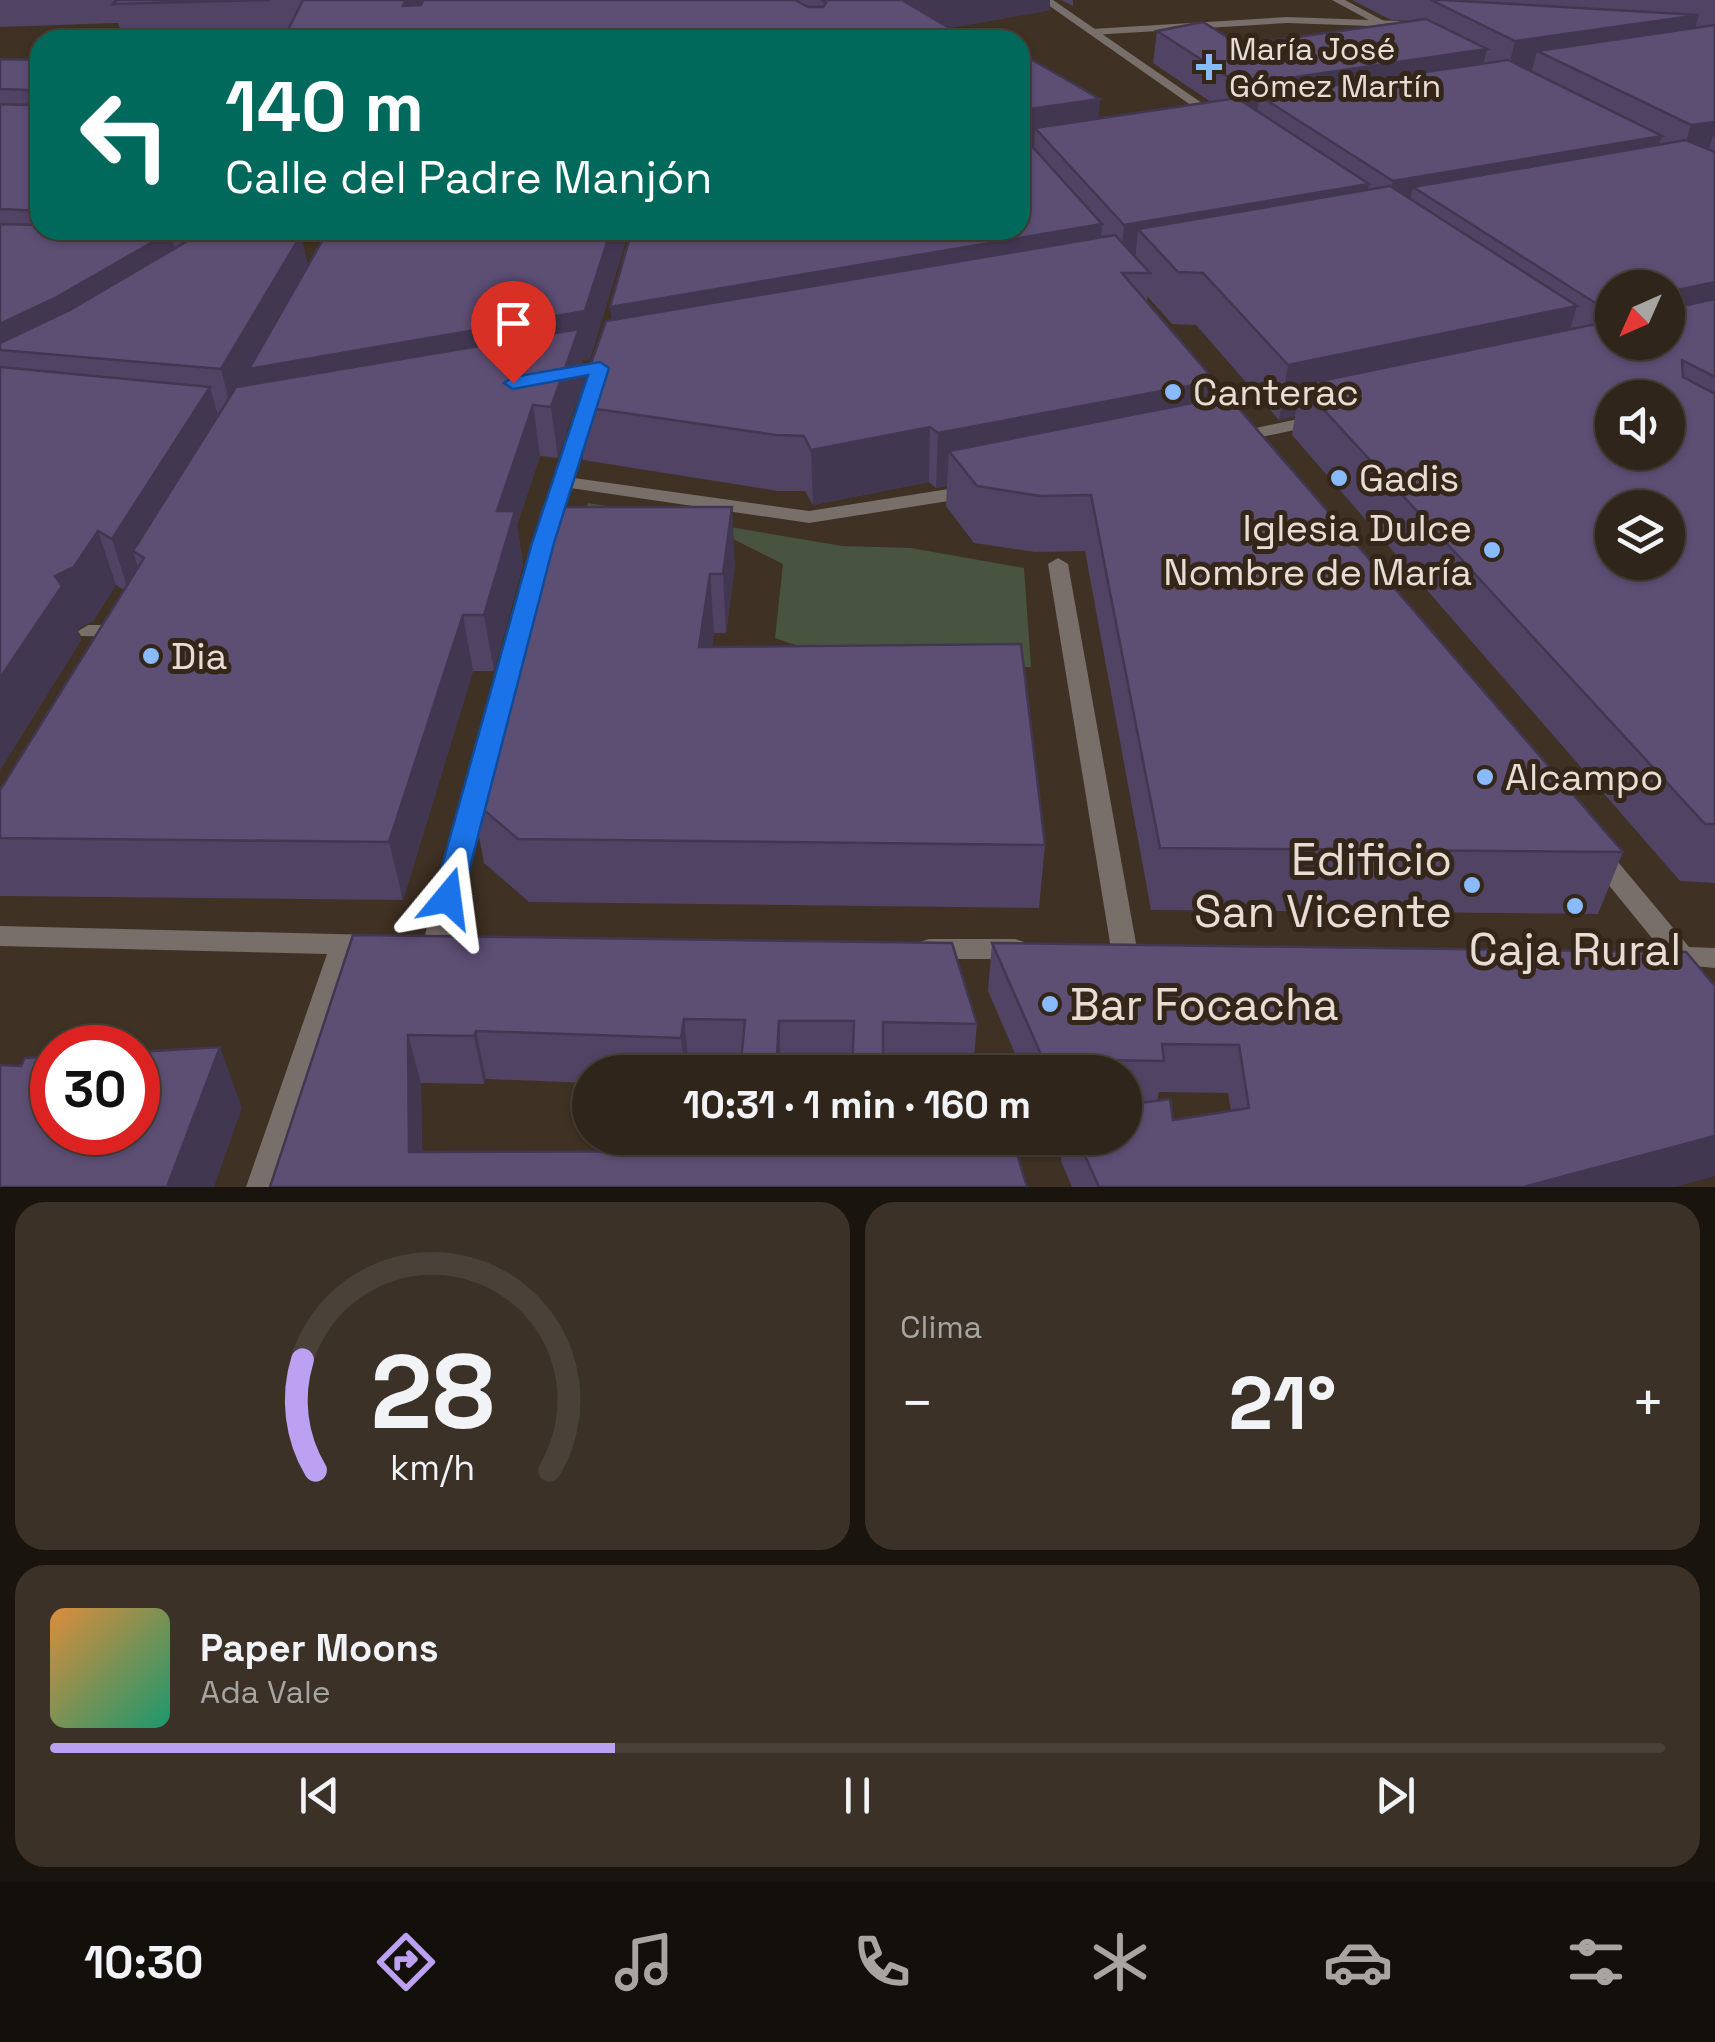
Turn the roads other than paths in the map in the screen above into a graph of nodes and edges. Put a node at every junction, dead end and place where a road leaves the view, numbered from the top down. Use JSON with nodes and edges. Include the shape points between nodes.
{"nodes":[{"id":1,"x":1046,"y":0,"type":"edge"},
{"id":2,"x":1337,"y":0,"type":"edge"},
{"id":3,"x":1382,"y":23,"type":"junction"},
{"id":4,"x":1421,"y":26,"type":"edge"},
{"id":5,"x":1092,"y":32,"type":"junction"},
{"id":6,"x":1413,"y":40,"type":"edge"},
{"id":7,"x":1205,"y":130,"type":"edge"},
{"id":8,"x":594,"y":390,"type":"edge"},
{"id":9,"x":1334,"y":416,"type":"edge"},
{"id":10,"x":1209,"y":443,"type":"edge"},
{"id":11,"x":564,"y":482,"type":"junction"},
{"id":12,"x":993,"y":487,"type":"edge"},
{"id":13,"x":543,"y":543,"type":"edge"},
{"id":14,"x":1058,"y":564,"type":"dead end"},
{"id":15,"x":88,"y":631,"type":"dead end"},
{"id":16,"x":120,"y":631,"type":"edge"},
{"id":17,"x":488,"y":751,"type":"edge"},
{"id":18,"x":1581,"y":834,"type":"edge"},
{"id":19,"x":0,"y":936,"type":"edge"},
{"id":20,"x":343,"y":944,"type":"junction"},
{"id":21,"x":906,"y":949,"type":"edge"},
{"id":22,"x":1044,"y":949,"type":"edge"},
{"id":23,"x":1123,"y":949,"type":"edge"},
{"id":24,"x":1682,"y":956,"type":"junction"},
{"id":25,"x":1647,"y":957,"type":"edge"},
{"id":26,"x":1715,"y":958,"type":"edge"},
{"id":27,"x":1704,"y":985,"type":"edge"},
{"id":28,"x":261,"y":1187,"type":"edge"}],
"edges":[{"from":1,"to":5,"type":"street"},
{"from":2,"to":3,"type":"street"},
{"from":3,"to":4,"type":"street"},
{"from":3,"to":5,"type":"street","via":[[1286,20]]},
{"from":3,"to":6,"type":"street"},
{"from":5,"to":7,"type":"street","via":[[1230,126]]},
{"from":8,"to":11,"type":"street"},
{"from":9,"to":10,"type":"street"},
{"from":11,"to":12,"type":"street","via":[[809,517]]},
{"from":11,"to":13,"type":"street"},
{"from":14,"to":23,"type":"street"},
{"from":15,"to":16,"type":"street"},
{"from":17,"to":20,"type":"street","via":[[426,946]]},
{"from":18,"to":24,"type":"street"},
{"from":19,"to":20,"type":"street"},
{"from":20,"to":28,"type":"street"},
{"from":21,"to":22,"type":"street"},
{"from":24,"to":25,"type":"street"},
{"from":24,"to":26,"type":"street"},
{"from":24,"to":27,"type":"street"}]}
